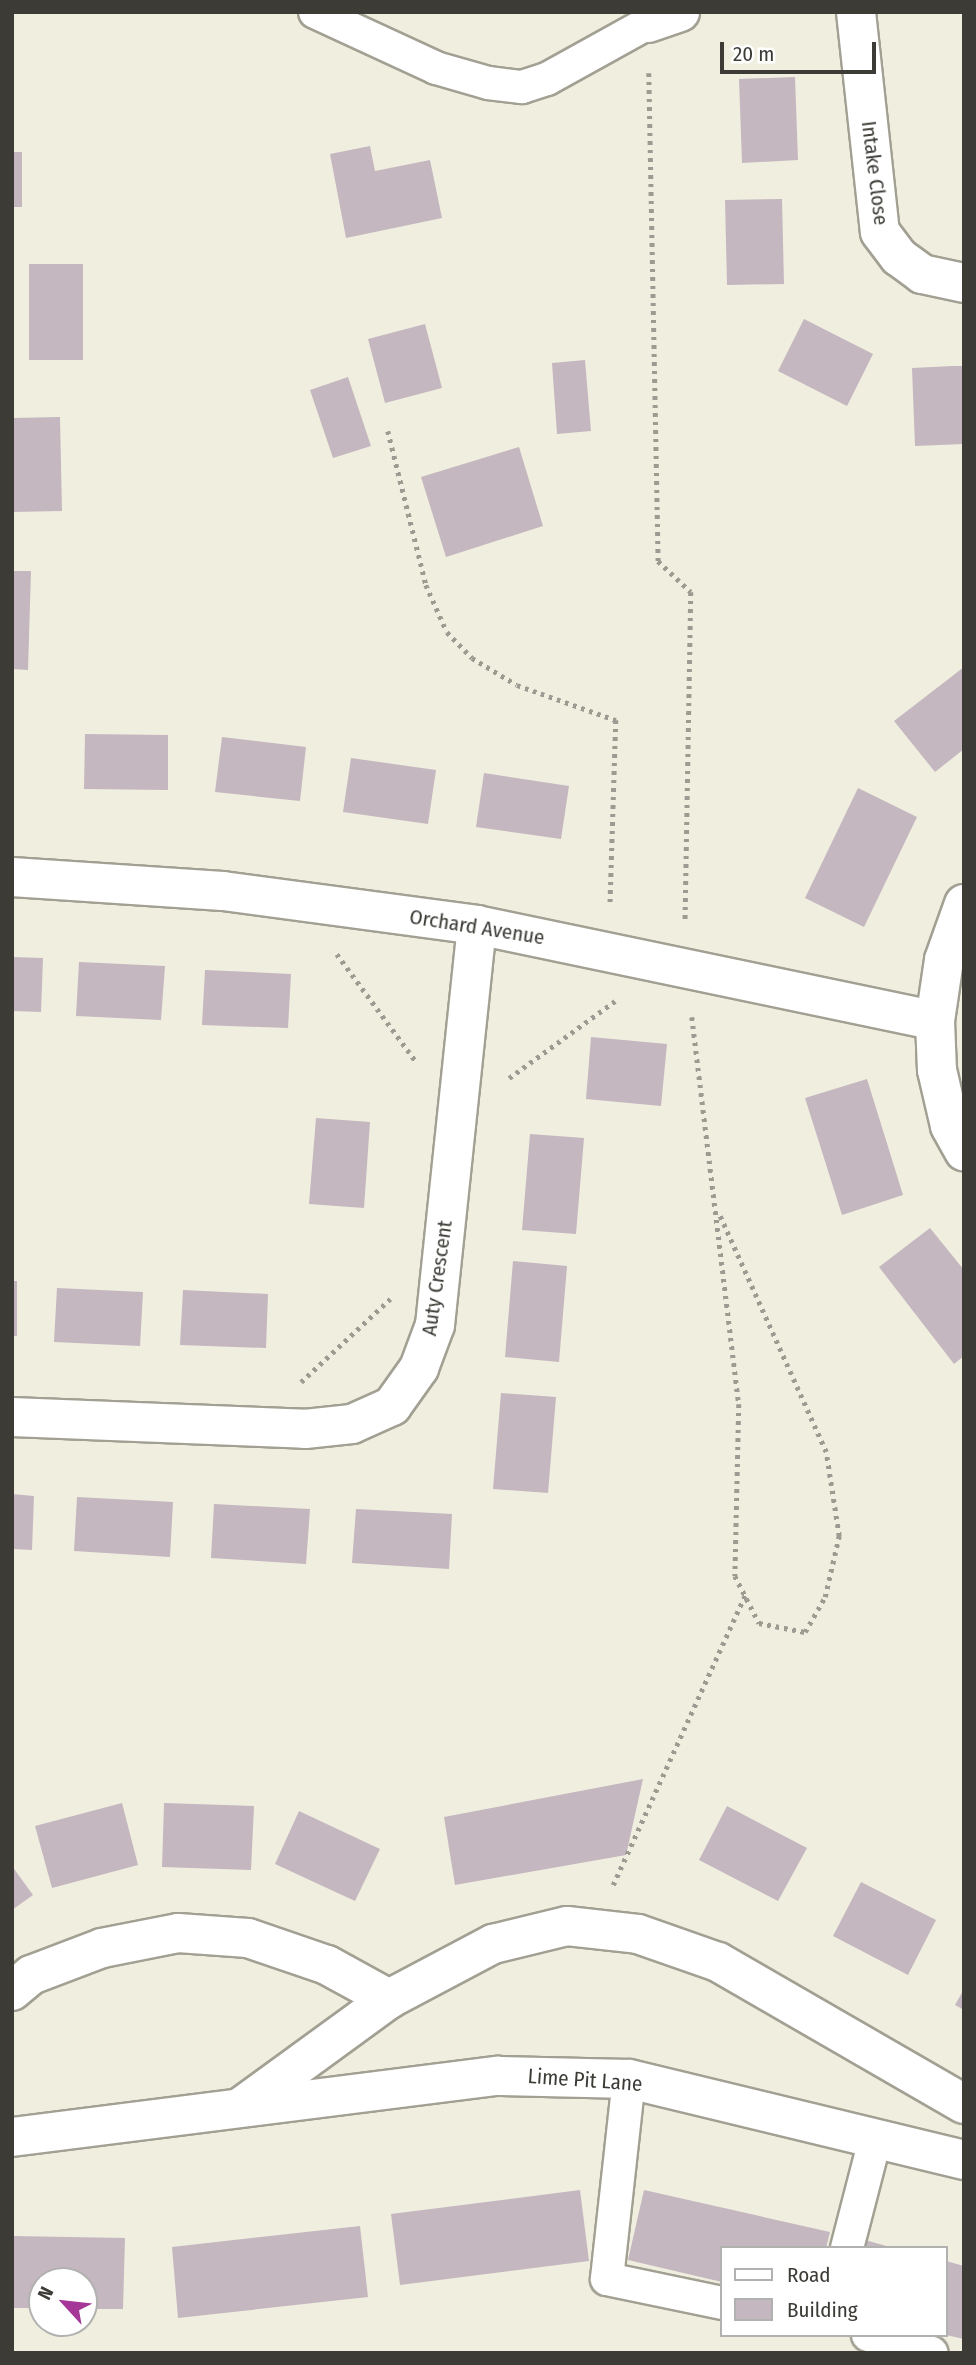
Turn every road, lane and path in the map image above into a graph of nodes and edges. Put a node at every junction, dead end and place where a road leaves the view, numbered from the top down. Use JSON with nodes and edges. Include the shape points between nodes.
{"nodes":[{"id":1,"x":315,"y":12,"type":"edge"},
{"id":2,"x":856,"y":12,"type":"edge"},
{"id":3,"x":664,"y":17,"type":"edge"},
{"id":4,"x":964,"y":283,"type":"edge"},
{"id":5,"x":388,"y":431,"type":"dead end"},
{"id":6,"x":12,"y":877,"type":"edge"},
{"id":7,"x":964,"y":904,"type":"edge"},
{"id":8,"x":477,"y":925,"type":"junction"},
{"id":9,"x":608,"y":950,"type":"junction"},
{"id":10,"x":685,"y":967,"type":"junction"},
{"id":11,"x":935,"y":1021,"type":"junction"},
{"id":12,"x":964,"y":1151,"type":"edge"},
{"id":13,"x":718,"y":1212,"type":"junction"},
{"id":14,"x":442,"y":1251,"type":"junction"},
{"id":15,"x":12,"y":1417,"type":"edge"},
{"id":16,"x":252,"y":1427,"type":"junction"},
{"id":17,"x":745,"y":1595,"type":"junction"},
{"id":18,"x":590,"y":1929,"type":"junction"},
{"id":19,"x":12,"y":1990,"type":"edge"},
{"id":20,"x":388,"y":1999,"type":"junction"},
{"id":21,"x":629,"y":2079,"type":"junction"},
{"id":22,"x":964,"y":2104,"type":"edge"},
{"id":23,"x":241,"y":2107,"type":"junction"},
{"id":24,"x":12,"y":2137,"type":"edge"},
{"id":25,"x":875,"y":2140,"type":"junction"},
{"id":26,"x":964,"y":2160,"type":"edge"},
{"id":27,"x":848,"y":2246,"type":"edge"},
{"id":28,"x":720,"y":2302,"type":"edge"},
{"id":29,"x":875,"y":2337,"type":"edge"},
{"id":30,"x":932,"y":2353,"type":"edge"}],
"edges":[{"from":1,"to":3,"type":"lane","via":[[436,68],[522,87],[541,82]]},
{"from":2,"to":4,"type":"street","name":"Intake Close","via":[[880,232],[899,257],[922,274]]},
{"from":3,"to":10,"type":"path","via":[[659,561],[691,592]]},
{"from":5,"to":9,"type":"path","via":[[426,585],[447,632],[472,658],[517,685],[617,720]]},
{"from":6,"to":8,"type":"street","name":"Orchard Avenue","via":[[223,891]]},
{"from":7,"to":11,"type":"street","via":[[944,960]]},
{"from":8,"to":9,"type":"street","name":"Orchard Avenue"},
{"from":8,"to":14,"type":"street","name":"Auty Crescent"},
{"from":9,"to":10,"type":"street","name":"Orchard Avenue"},
{"from":10,"to":11,"type":"street","name":"Orchard Avenue"},
{"from":10,"to":13,"type":"path"},
{"from":11,"to":12,"type":"street","via":[[937,1070],[950,1126]]},
{"from":13,"to":17,"type":"path","via":[[739,1404],[735,1576]]},
{"from":13,"to":17,"type":"path","via":[[826,1452],[839,1536],[825,1597],[805,1632],[759,1623]]},
{"from":14,"to":16,"type":"path"},
{"from":14,"to":16,"type":"street","name":"Auty Crescent","via":[[435,1325],[419,1368],[392,1406],[352,1424]]},
{"from":15,"to":16,"type":"street","name":"Auty Crescent"},
{"from":17,"to":18,"type":"path"},
{"from":18,"to":20,"type":"street","name":"Lime Pit Lane","via":[[567,1926],[493,1944]]},
{"from":18,"to":22,"type":"street","name":"Lime Pit Lane","via":[[638,1934],[718,1962]]},
{"from":19,"to":20,"type":"street","via":[[31,1975],[102,1948],[178,1933],[248,1938],[327,1965]]},
{"from":20,"to":23,"type":"street","name":"Lime Pit Lane"},
{"from":21,"to":23,"type":"street","name":"Lime Pit Lane","via":[[498,2076]]},
{"from":21,"to":25,"type":"street","name":"Lime Pit Lane"},
{"from":21,"to":28,"type":"lane","via":[[607,2279]]},
{"from":23,"to":24,"type":"street","name":"Lime Pit Lane"},
{"from":25,"to":26,"type":"street","name":"Lime Pit Lane"},
{"from":25,"to":27,"type":"lane"},
{"from":29,"to":30,"type":"lane"}]}
